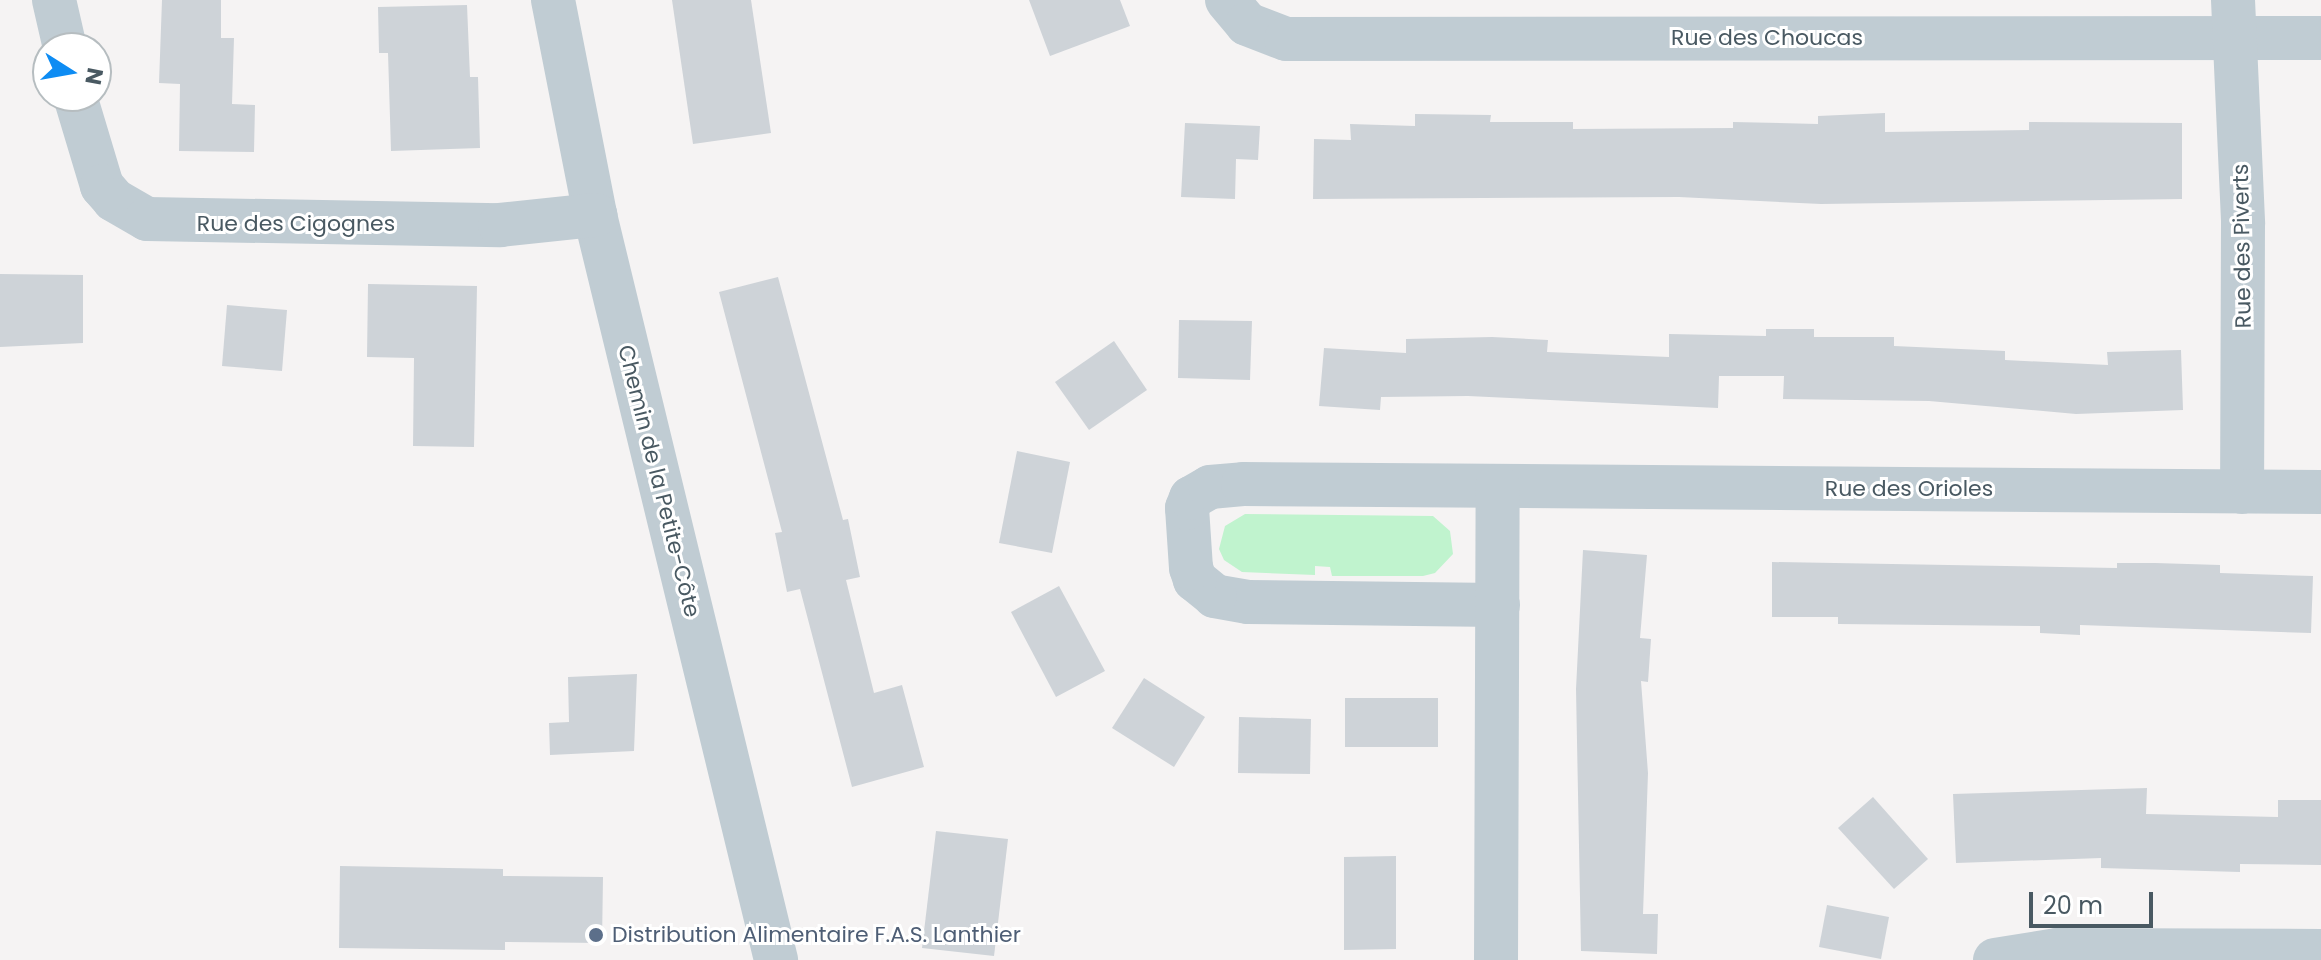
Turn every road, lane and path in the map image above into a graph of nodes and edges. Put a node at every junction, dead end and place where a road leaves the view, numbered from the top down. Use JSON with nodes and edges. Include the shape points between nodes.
{"nodes":[{"id":1,"x":54,"y":0,"type":"edge"},
{"id":2,"x":553,"y":0,"type":"edge"},
{"id":3,"x":1227,"y":0,"type":"edge"},
{"id":4,"x":2234,"y":19,"type":"edge"},
{"id":5,"x":61,"y":32,"type":"edge"},
{"id":6,"x":2321,"y":38,"type":"edge"},
{"id":7,"x":80,"y":112,"type":"edge"},
{"id":8,"x":595,"y":215,"type":"junction"},
{"id":9,"x":1498,"y":486,"type":"junction"},
{"id":10,"x":2242,"y":492,"type":"junction"},
{"id":11,"x":2321,"y":492,"type":"edge"},
{"id":12,"x":1498,"y":605,"type":"junction"},
{"id":13,"x":2321,"y":951,"type":"edge"},
{"id":14,"x":776,"y":960,"type":"edge"},
{"id":15,"x":1496,"y":960,"type":"edge"},
{"id":16,"x":1995,"y":960,"type":"edge"}],
"edges":[{"from":1,"to":5,"type":"street"},
{"from":2,"to":8,"type":"street","name":"Chemin de la Petite-Côte"},
{"from":3,"to":4,"type":"street","name":"Rue des Choucas","via":[[1247,24],[1286,39]]},
{"from":4,"to":6,"type":"street","name":"Rue des Choucas"},
{"from":4,"to":10,"type":"street","name":"Rue des Piverts","via":[[2244,239]]},
{"from":7,"to":8,"type":"street","name":"Rue des Cigognes","via":[[102,186],[114,200],[147,219],[500,225]]},
{"from":8,"to":14,"type":"street","name":"Chemin de la Petite-Côte"},
{"from":9,"to":10,"type":"street","name":"Rue des Orioles"},
{"from":9,"to":12,"type":"street"},
{"from":9,"to":12,"type":"street","name":"Rue des Orioles","via":[[1223,485],[1191,498],[1184,522],[1195,580],[1215,596],[1248,602]]},
{"from":10,"to":11,"type":"street","name":"Rue des Orioles"},
{"from":12,"to":15,"type":"street"},
{"from":13,"to":16,"type":"street","via":[[2057,950]]}]}
